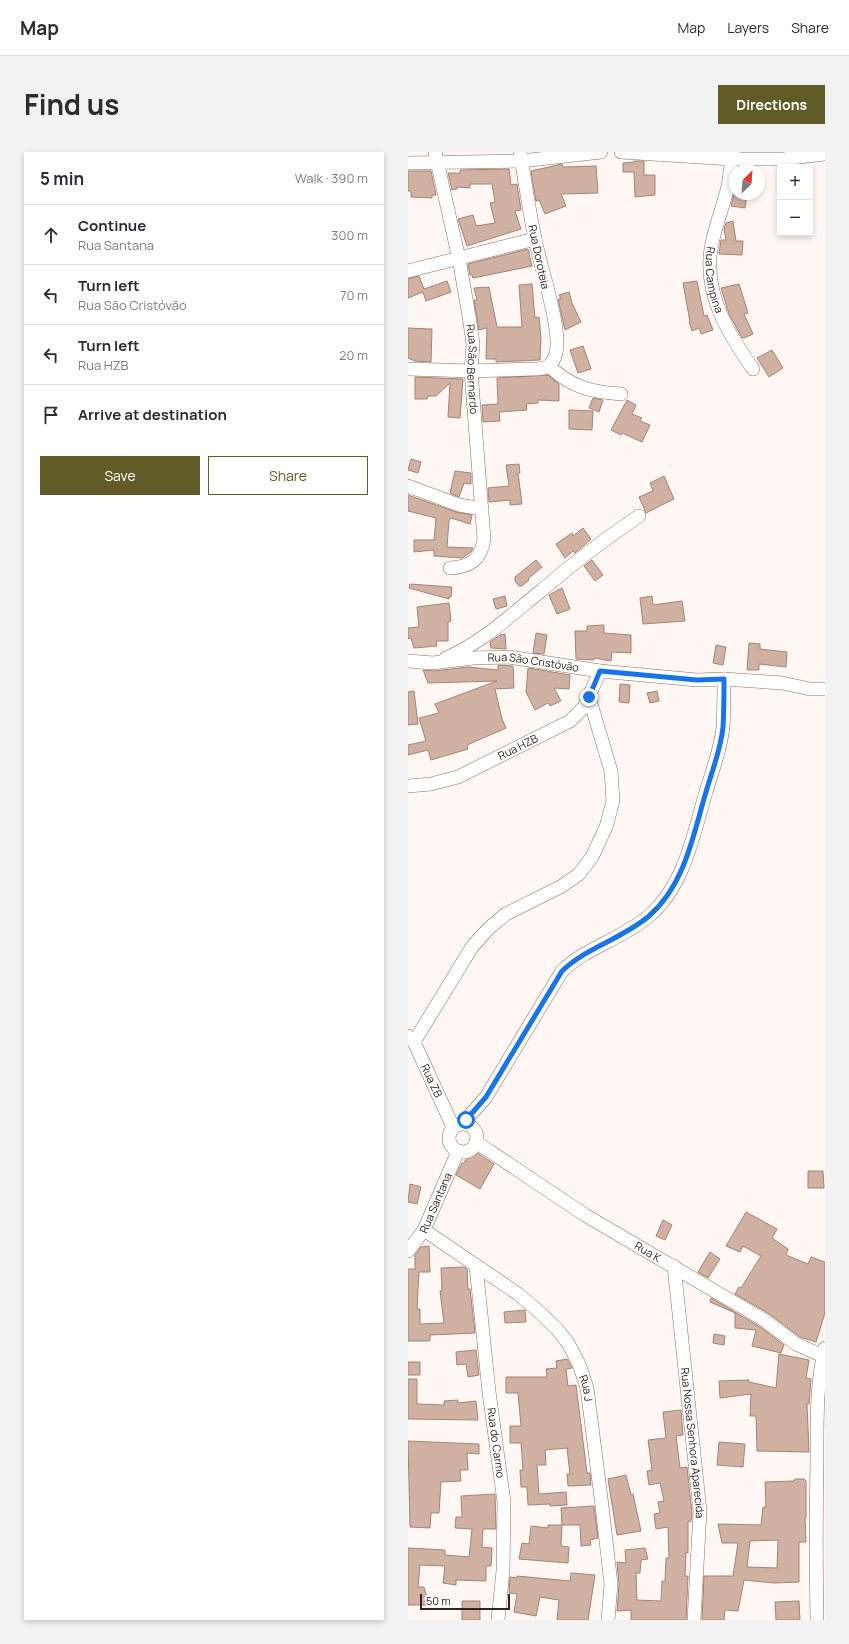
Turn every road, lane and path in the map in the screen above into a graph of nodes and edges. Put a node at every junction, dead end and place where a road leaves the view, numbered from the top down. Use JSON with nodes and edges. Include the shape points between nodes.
{"nodes":[{"id":1,"x":601,"y":152,"type":"edge"},
{"id":2,"x":621,"y":152,"type":"edge"},
{"id":3,"x":820,"y":154,"type":"edge"},
{"id":4,"x":732,"y":155,"type":"edge"},
{"id":5,"x":521,"y":156,"type":"edge"},
{"id":6,"x":436,"y":157,"type":"edge"},
{"id":7,"x":408,"y":163,"type":"edge"},
{"id":8,"x":535,"y":239,"type":"junction"},
{"id":9,"x":459,"y":259,"type":"junction"},
{"id":10,"x":408,"y":271,"type":"edge"},
{"id":11,"x":551,"y":363,"type":"junction"},
{"id":12,"x":408,"y":369,"type":"edge"},
{"id":13,"x":753,"y":369,"type":"dead end"},
{"id":14,"x":471,"y":370,"type":"junction"},
{"id":15,"x":621,"y":394,"type":"dead end"},
{"id":16,"x":408,"y":486,"type":"edge"},
{"id":17,"x":482,"y":509,"type":"junction"},
{"id":18,"x":639,"y":516,"type":"dead end"},
{"id":19,"x":450,"y":568,"type":"dead end"},
{"id":20,"x":408,"y":661,"type":"edge"},
{"id":21,"x":433,"y":663,"type":"junction"},
{"id":22,"x":600,"y":671,"type":"junction"},
{"id":23,"x":724,"y":679,"type":"junction"},
{"id":24,"x":825,"y":689,"type":"edge"},
{"id":25,"x":589,"y":697,"type":"junction"},
{"id":26,"x":408,"y":786,"type":"edge"},
{"id":27,"x":411,"y":1039,"type":"edge"},
{"id":28,"x":458,"y":1125,"type":"junction"},
{"id":29,"x":476,"y":1142,"type":"junction"},
{"id":30,"x":458,"y":1151,"type":"junction"},
{"id":31,"x":424,"y":1230,"type":"junction"},
{"id":32,"x":408,"y":1252,"type":"edge"},
{"id":33,"x":476,"y":1266,"type":"junction"},
{"id":34,"x":674,"y":1266,"type":"junction"},
{"id":35,"x":824,"y":1352,"type":"edge"},
{"id":36,"x":498,"y":1620,"type":"edge"},
{"id":37,"x":608,"y":1620,"type":"edge"},
{"id":38,"x":694,"y":1620,"type":"edge"},
{"id":39,"x":817,"y":1620,"type":"edge"}],
"edges":[{"from":1,"to":5,"type":"street"},
{"from":2,"to":4,"type":"street"},
{"from":3,"to":4,"type":"street","via":[[783,159]]},
{"from":4,"to":13,"type":"street","name":"Rua Campina","via":[[728,186],[710,257],[711,285],[715,302],[730,337]]},
{"from":5,"to":6,"type":"street"},
{"from":5,"to":8,"type":"street","name":"Rua Doroteia"},
{"from":6,"to":7,"type":"street"},
{"from":6,"to":9,"type":"street","name":"Rua São Bernardo"},
{"from":8,"to":9,"type":"street"},
{"from":8,"to":11,"type":"street","name":"Rua Doroteia","via":[[555,325],[556,353]]},
{"from":9,"to":10,"type":"street"},
{"from":9,"to":14,"type":"street","name":"Rua São Bernardo","via":[[473,344]]},
{"from":11,"to":14,"type":"street","via":[[545,369],[535,370]]},
{"from":11,"to":15,"type":"street","via":[[568,382],[600,393]]},
{"from":12,"to":14,"type":"street"},
{"from":14,"to":17,"type":"street","name":"Rua São Bernardo"},
{"from":16,"to":17,"type":"street","via":[[459,505]]},
{"from":17,"to":19,"type":"street","name":"Rua São Bernardo","via":[[483,548],[470,564],[462,568]]},
{"from":18,"to":21,"type":"street","via":[[591,549],[511,616],[473,644]]},
{"from":20,"to":21,"type":"street","name":"Rua São Cristóvão"},
{"from":21,"to":22,"type":"street","name":"Rua São Cristóvão","via":[[509,657]]},
{"from":22,"to":23,"type":"street","name":"Rua São Cristóvão","via":[[697,680]]},
{"from":22,"to":25,"type":"street","name":"Rua HZB"},
{"from":23,"to":24,"type":"street","name":"Rua São Cristóvão","via":[[782,683],[810,690]]},
{"from":23,"to":28,"type":"street","via":[[723,729],[716,759],[683,868],[668,895],[649,916],[624,934],[574,959],[562,971],[486,1097]]},
{"from":25,"to":26,"type":"street","name":"Rua HZB","via":[[584,707],[570,721],[465,773],[432,784]]},
{"from":25,"to":27,"type":"street","via":[[611,770],[612,800],[606,827],[592,857],[579,874],[562,886],[506,914],[488,929],[472,947]]},
{"from":27,"to":28,"type":"street","name":"Rua ZB"},
{"from":28,"to":29,"type":"street","via":[[470,1125],[477,1135]]},
{"from":28,"to":30,"type":"street","via":[[449,1137],[450,1143]]},
{"from":29,"to":30,"type":"street","via":[[469,1150]]},
{"from":29,"to":34,"type":"street","name":"Rua K","via":[[585,1215]]},
{"from":30,"to":31,"type":"street","name":"Rua Santana"},
{"from":31,"to":32,"type":"street","name":"Rua Santana"},
{"from":31,"to":33,"type":"street","name":"Rua J"},
{"from":33,"to":36,"type":"street","name":"Rua do Carmo","via":[[504,1502],[503,1571]]},
{"from":33,"to":37,"type":"street","name":"Rua J","via":[[518,1294],[557,1329],[579,1364],[587,1388],[611,1584]]},
{"from":34,"to":35,"type":"street","name":"Rua K","via":[[764,1320],[796,1344]]},
{"from":34,"to":38,"type":"street","name":"Rua Nossa Senhora Aparecida","via":[[700,1511]]},
{"from":35,"to":39,"type":"street","via":[[817,1438]]}]}
